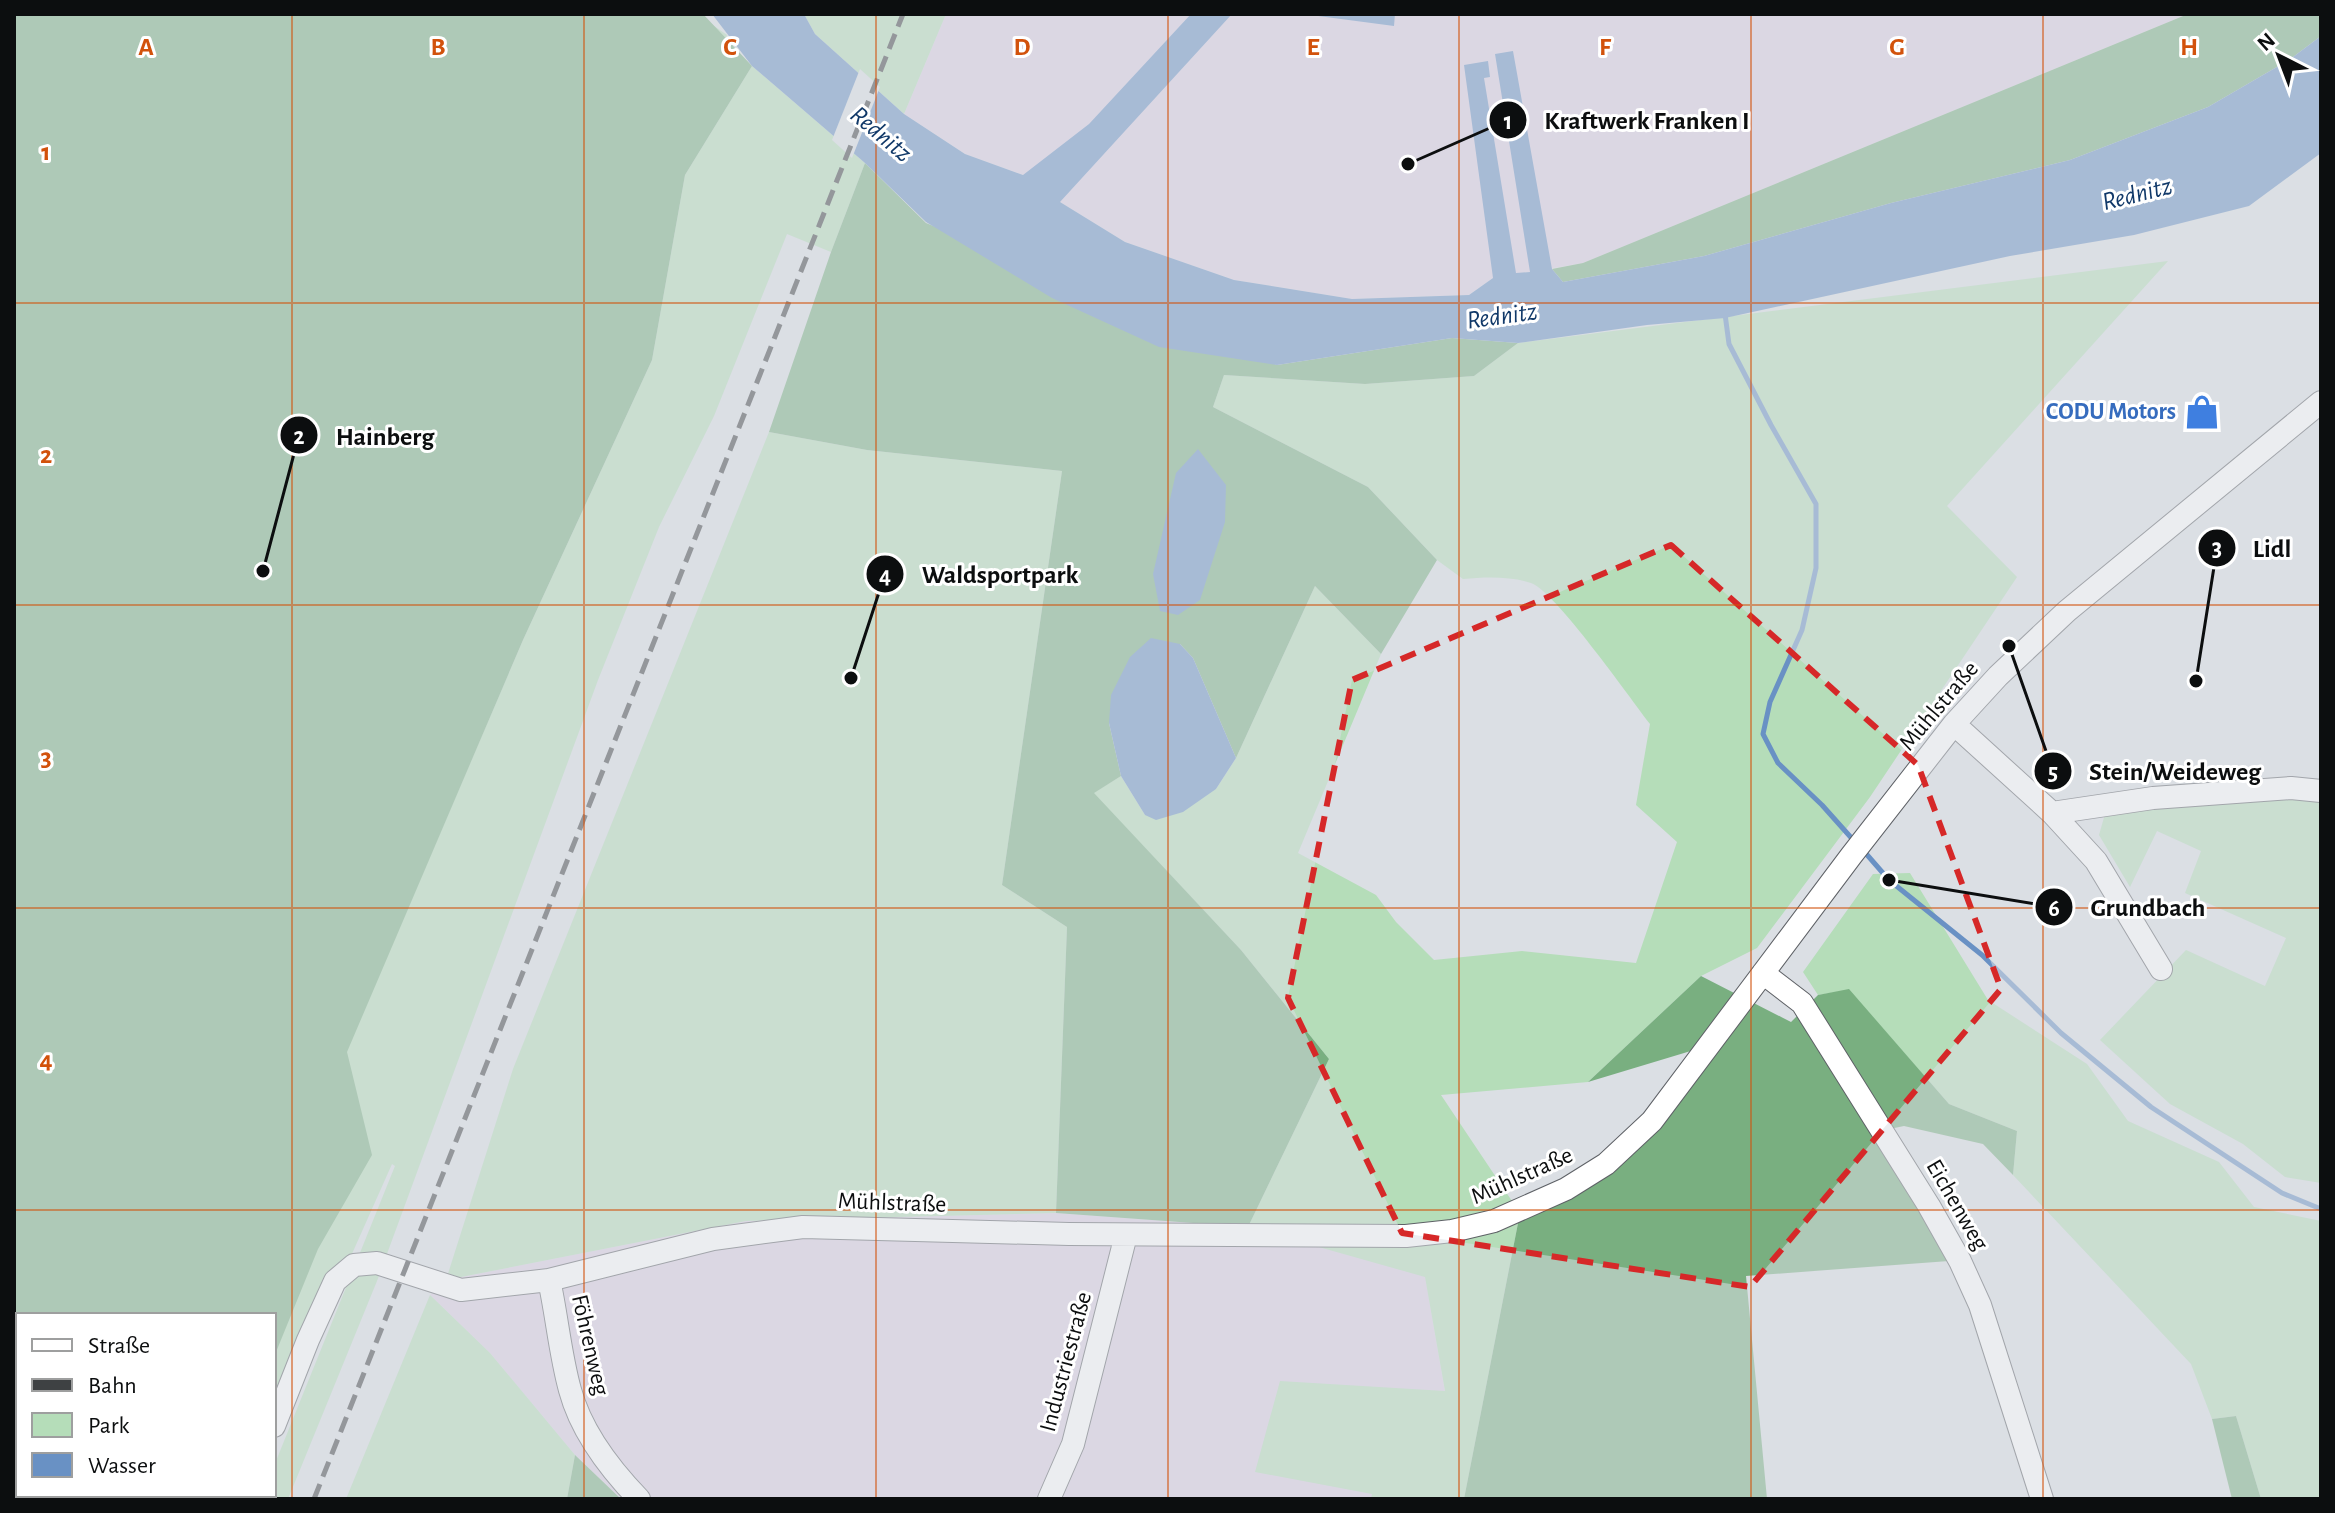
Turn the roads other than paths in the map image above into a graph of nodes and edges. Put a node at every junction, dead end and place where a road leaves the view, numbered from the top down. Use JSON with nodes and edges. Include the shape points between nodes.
{"nodes":[{"id":1,"x":2321,"y":402,"type":"edge"},
{"id":2,"x":1954,"y":724,"type":"junction"},
{"id":3,"x":2321,"y":791,"type":"edge"},
{"id":4,"x":2052,"y":813,"type":"junction"},
{"id":5,"x":2161,"y":969,"type":"dead end"},
{"id":6,"x":1763,"y":973,"type":"junction"},
{"id":7,"x":1126,"y":1235,"type":"junction"},
{"id":8,"x":549,"y":1280,"type":"junction"},
{"id":9,"x":276,"y":1421,"type":"edge"},
{"id":10,"x":639,"y":1499,"type":"edge"},
{"id":11,"x":1049,"y":1499,"type":"edge"},
{"id":12,"x":2042,"y":1499,"type":"edge"}],
"edges":[{"from":1,"to":2,"type":"street","name":"Mühlstraße","via":[[2067,611]]},
{"from":2,"to":4,"type":"street"},
{"from":2,"to":6,"type":"street","name":"Mühlstraße"},
{"from":3,"to":4,"type":"street","via":[[2291,788],[2153,798]]},
{"from":4,"to":5,"type":"street","via":[[2096,861]]},
{"from":6,"to":7,"type":"street","name":"Mühlstraße","via":[[1652,1121],[1606,1164],[1566,1189],[1494,1221],[1406,1236]]},
{"from":6,"to":12,"type":"street","name":"Eichenweg","via":[[1802,1003],[1960,1261],[1980,1305]]},
{"from":7,"to":8,"type":"street","name":"Mühlstraße","via":[[803,1227],[713,1239]]},
{"from":7,"to":11,"type":"street","name":"Industriestraße","via":[[1073,1444]]},
{"from":8,"to":9,"type":"street","name":"Mühlstraße","via":[[461,1290],[377,1263],[354,1265],[335,1281]]},
{"from":8,"to":10,"type":"street","name":"Föhrenweg","via":[[570,1390],[582,1423]]}]}
